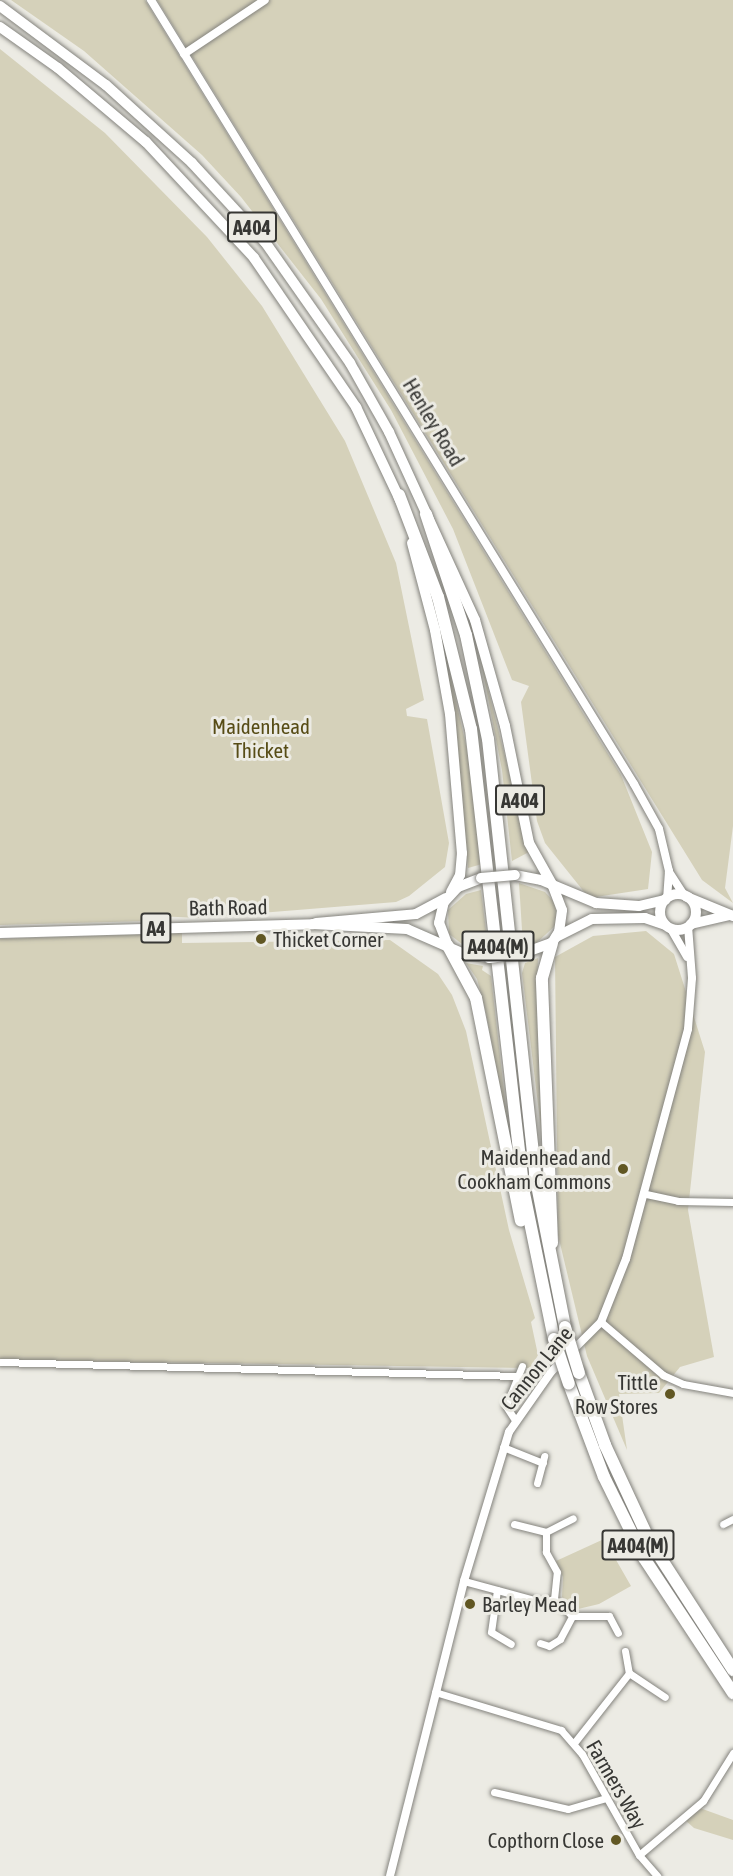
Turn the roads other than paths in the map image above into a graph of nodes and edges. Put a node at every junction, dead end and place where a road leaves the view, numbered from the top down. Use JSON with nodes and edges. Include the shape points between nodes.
{"nodes":[{"id":1,"x":151,"y":0,"type":"edge"},
{"id":2,"x":265,"y":0,"type":"edge"},
{"id":3,"x":0,"y":6,"type":"edge"},
{"id":4,"x":0,"y":27,"type":"edge"},
{"id":5,"x":184,"y":54,"type":"junction"},
{"id":6,"x":399,"y":495,"type":"junction"},
{"id":7,"x":426,"y":514,"type":"junction"},
{"id":8,"x":669,"y":871,"type":"junction"},
{"id":9,"x":553,"y":886,"type":"junction"},
{"id":10,"x":449,"y":895,"type":"junction"},
{"id":11,"x":685,"y":896,"type":"junction"},
{"id":12,"x":666,"y":899,"type":"junction"},
{"id":13,"x":731,"y":916,"type":"edge"},
{"id":14,"x":313,"y":924,"type":"junction"},
{"id":15,"x":689,"y":925,"type":"junction"},
{"id":16,"x":668,"y":927,"type":"junction"},
{"id":17,"x":0,"y":933,"type":"edge"},
{"id":18,"x":554,"y":940,"type":"junction"},
{"id":19,"x":448,"y":946,"type":"junction"},
{"id":20,"x":688,"y":957,"type":"junction"},
{"id":21,"x":646,"y":1194,"type":"junction"},
{"id":22,"x":733,"y":1202,"type":"edge"},
{"id":23,"x":537,"y":1270,"type":"junction"},
{"id":24,"x":552,"y":1272,"type":"junction"},
{"id":25,"x":601,"y":1322,"type":"junction"},
{"id":26,"x":0,"y":1362,"type":"edge"},
{"id":27,"x":522,"y":1366,"type":"dead end"},
{"id":28,"x":518,"y":1376,"type":"junction"},
{"id":29,"x":733,"y":1393,"type":"edge"},
{"id":30,"x":515,"y":1420,"type":"junction"},
{"id":31,"x":503,"y":1447,"type":"junction"},
{"id":32,"x":537,"y":1483,"type":"dead end"},
{"id":33,"x":573,"y":1518,"type":"dead end"},
{"id":34,"x":733,"y":1519,"type":"edge"},
{"id":35,"x":514,"y":1524,"type":"dead end"},
{"id":36,"x":723,"y":1524,"type":"dead end"},
{"id":37,"x":546,"y":1532,"type":"junction"},
{"id":38,"x":464,"y":1581,"type":"junction"},
{"id":39,"x":497,"y":1590,"type":"junction"},
{"id":40,"x":554,"y":1599,"type":"junction"},
{"id":41,"x":572,"y":1616,"type":"junction"},
{"id":42,"x":618,"y":1633,"type":"dead end"},
{"id":43,"x":540,"y":1643,"type":"dead end"},
{"id":44,"x":511,"y":1644,"type":"dead end"},
{"id":45,"x":625,"y":1652,"type":"dead end"},
{"id":46,"x":733,"y":1670,"type":"edge"},
{"id":47,"x":629,"y":1674,"type":"junction"},
{"id":48,"x":435,"y":1692,"type":"junction"},
{"id":49,"x":733,"y":1693,"type":"edge"},
{"id":50,"x":665,"y":1697,"type":"dead end"},
{"id":51,"x":574,"y":1743,"type":"junction"},
{"id":52,"x":733,"y":1753,"type":"edge"},
{"id":53,"x":494,"y":1792,"type":"dead end"},
{"id":54,"x":606,"y":1798,"type":"junction"},
{"id":55,"x":639,"y":1855,"type":"junction"},
{"id":56,"x":390,"y":1876,"type":"edge"},
{"id":57,"x":657,"y":1876,"type":"edge"}],
"edges":[{"from":1,"to":5,"type":"street","name":"Henley Road"},
{"from":2,"to":5,"type":"street"},
{"from":3,"to":7,"type":"main road","number":"A404","via":[[137,111],[265,242],[363,383]]},
{"from":4,"to":6,"type":"main road","number":"A404","via":[[66,75],[146,142],[254,258],[339,379]]},
{"from":5,"to":8,"type":"street","name":"Henley Road","via":[[634,784],[659,829]]},
{"from":6,"to":10,"type":"main road","number":"A404","via":[[435,630],[450,714],[462,853],[460,875]]},
{"from":6,"to":23,"type":"highway","number":"A404(M)","via":[[444,615],[474,745],[519,1156]]},
{"from":7,"to":9,"type":"main road","number":"A404","via":[[475,620],[505,726],[529,843]]},
{"from":7,"to":24,"type":"highway","number":"A404(M)","via":[[466,635],[488,739],[535,1175]]},
{"from":8,"to":11,"type":"street","name":"Henley Road"},
{"from":8,"to":12,"type":"street","name":"Henley Road"},
{"from":9,"to":10,"type":"main road","bridge":true,"via":[[515,875],[481,878]]},
{"from":9,"to":12,"type":"main road","via":[[603,904],[639,906]]},
{"from":9,"to":18,"type":"main road","via":[[563,914]]},
{"from":10,"to":14,"type":"main road","name":"Bath Road","number":"A4","via":[[416,914]]},
{"from":10,"to":19,"type":"main road","via":[[439,923]]},
{"from":11,"to":12,"type":"main road"},
{"from":11,"to":13,"type":"main road"},
{"from":11,"to":15,"type":"main road","via":[[695,911]]},
{"from":12,"to":16,"type":"main road","via":[[660,910]]},
{"from":13,"to":15,"type":"main road"},
{"from":14,"to":17,"type":"main road","name":"Bath Road","number":"A4"},
{"from":14,"to":19,"type":"main road","name":"Bath Road","number":"A4","via":[[407,930]]},
{"from":15,"to":16,"type":"main road"},
{"from":15,"to":20,"type":"street","name":"Cannon Lane"},
{"from":16,"to":18,"type":"main road","via":[[645,918],[592,919]]},
{"from":16,"to":20,"type":"street","name":"Cannon Lane"},
{"from":18,"to":19,"type":"main road","bridge":true,"via":[[521,954],[489,958]]},
{"from":18,"to":24,"type":"highway","number":"A404(M)","via":[[542,971]]},
{"from":19,"to":23,"type":"highway","number":"A404(M)","via":[[476,998],[512,1186]]},
{"from":20,"to":21,"type":"street","name":"Cannon Lane","via":[[692,978],[688,1029]]},
{"from":21,"to":22,"type":"street","via":[[678,1201]]},
{"from":21,"to":25,"type":"street","name":"Cannon Lane"},
{"from":23,"to":49,"type":"highway","number":"A404(M)","bridge":true,"via":[[568,1384],[604,1477],[678,1614]]},
{"from":24,"to":46,"type":"highway","number":"A404(M)","bridge":true,"via":[[565,1327],[605,1445],[650,1540]]},
{"from":25,"to":29,"type":"street","via":[[663,1375],[683,1384]]},
{"from":25,"to":30,"type":"street","name":"Cannon Lane","via":[[551,1372]]},
{"from":26,"to":28,"type":"street"},
{"from":27,"to":28,"type":"street"},
{"from":28,"to":30,"type":"street","via":[[506,1406]]},
{"from":30,"to":31,"type":"street","name":"Cannon Lane"},
{"from":31,"to":32,"type":"street","via":[[543,1460]]},
{"from":31,"to":38,"type":"street","name":"Cannon Lane"},
{"from":33,"to":37,"type":"street"},
{"from":34,"to":36,"type":"street"},
{"from":35,"to":37,"type":"street"},
{"from":37,"to":40,"type":"street","via":[[546,1552],[557,1572]]},
{"from":38,"to":39,"type":"street"},
{"from":38,"to":48,"type":"street","name":"Cannon Lane"},
{"from":39,"to":40,"type":"street","via":[[542,1602]]},
{"from":39,"to":44,"type":"street","via":[[491,1632]]},
{"from":40,"to":41,"type":"street"},
{"from":41,"to":42,"type":"street","via":[[601,1612],[609,1616]]},
{"from":41,"to":43,"type":"street","via":[[560,1639],[549,1646]]},
{"from":45,"to":47,"type":"street"},
{"from":47,"to":50,"type":"street"},
{"from":47,"to":51,"type":"street"},
{"from":48,"to":51,"type":"street","name":"Farmers Way","via":[[547,1722]]},
{"from":48,"to":56,"type":"street","name":"Cannon Lane"},
{"from":51,"to":54,"type":"street","name":"Farmers Way"},
{"from":52,"to":55,"type":"street","via":[[703,1801]]},
{"from":53,"to":54,"type":"street","via":[[568,1809]]},
{"from":54,"to":55,"type":"street","name":"Farmers Way"},
{"from":55,"to":57,"type":"street","name":"Farmers Way"}]}
